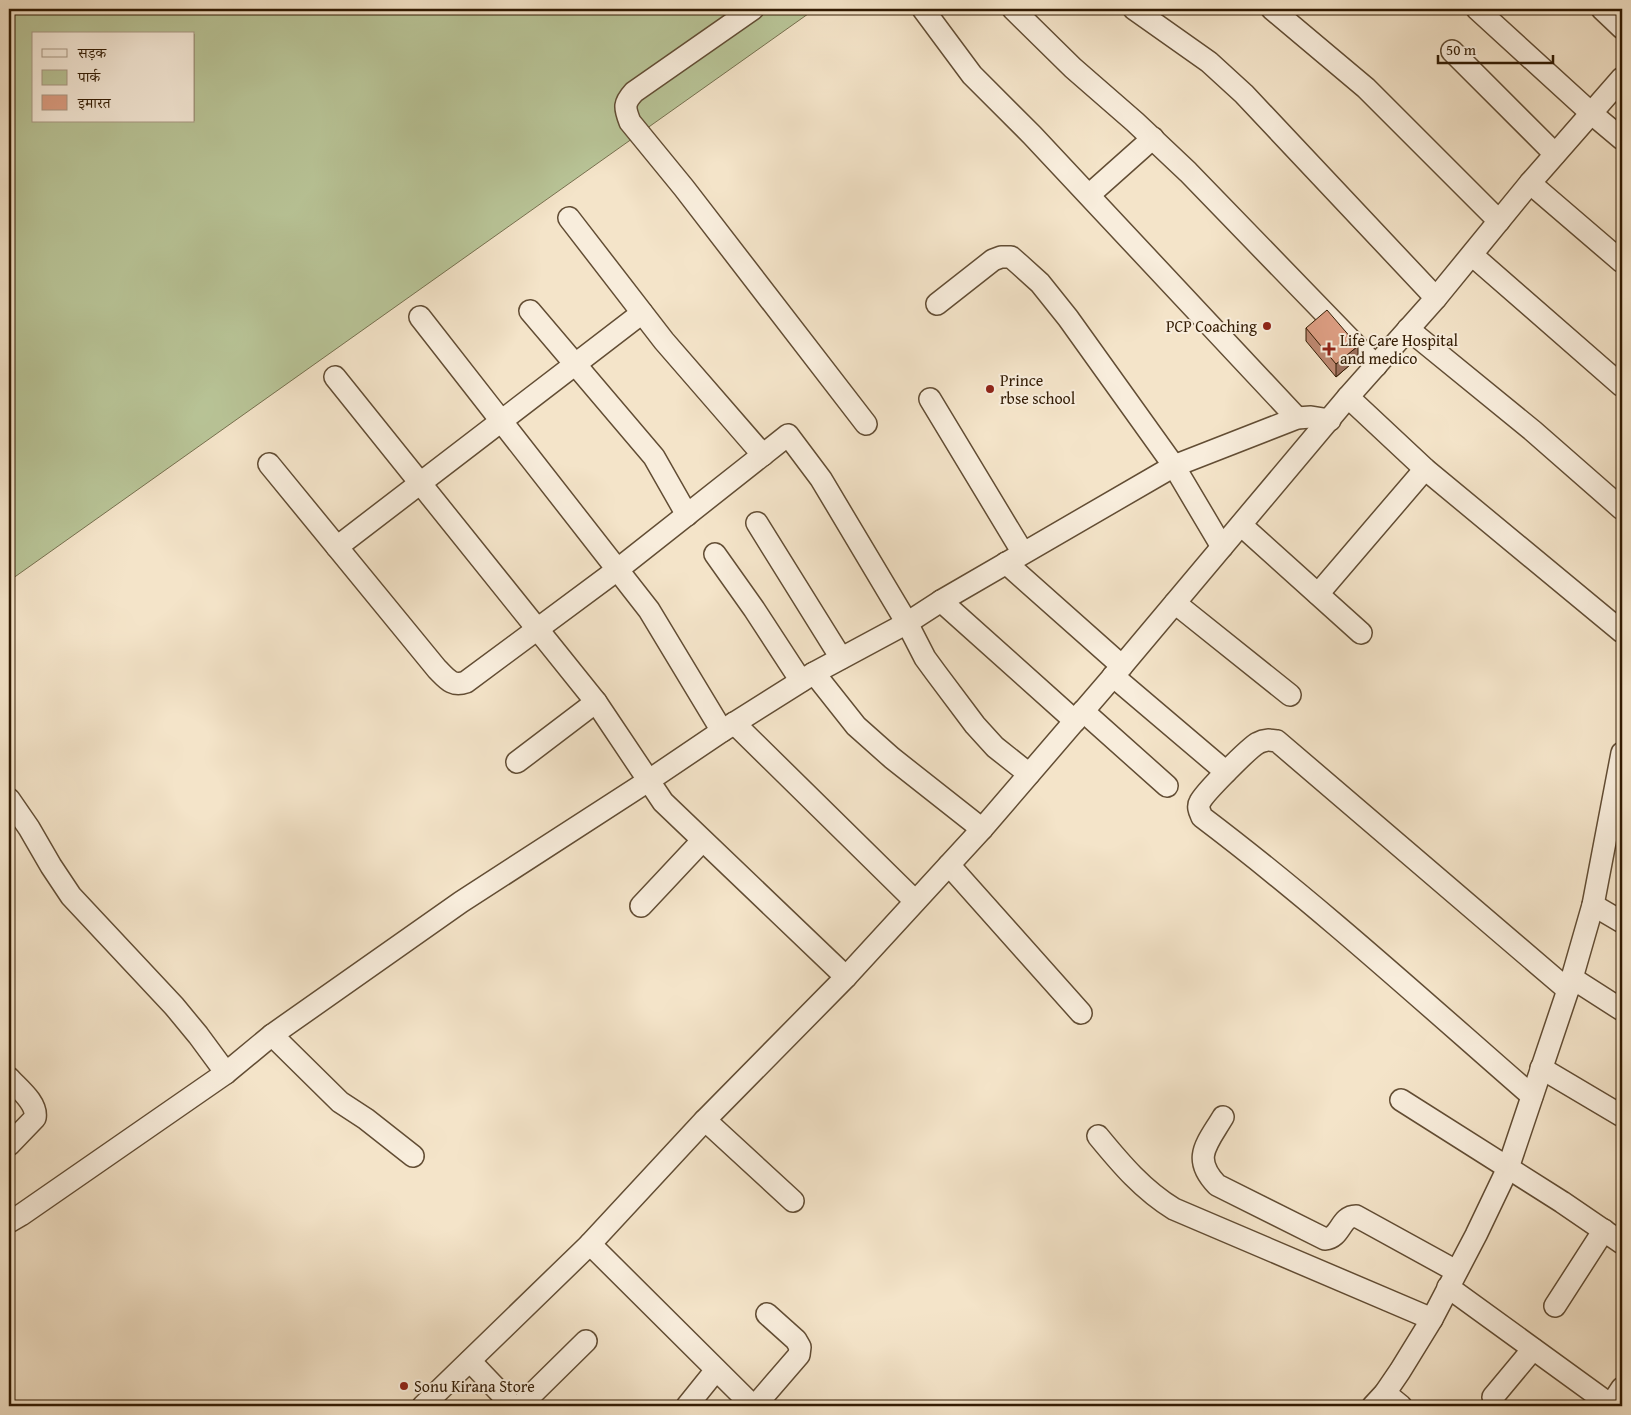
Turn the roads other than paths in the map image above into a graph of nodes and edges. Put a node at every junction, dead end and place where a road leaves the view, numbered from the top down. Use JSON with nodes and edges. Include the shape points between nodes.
{"nodes":[{"id":1,"x":753,"y":9,"type":"edge"},
{"id":2,"x":923,"y":9,"type":"edge"},
{"id":3,"x":1013,"y":9,"type":"edge"},
{"id":4,"x":1134,"y":9,"type":"edge"},
{"id":5,"x":1272,"y":9,"type":"edge"},
{"id":6,"x":1477,"y":9,"type":"edge"},
{"id":7,"x":1602,"y":9,"type":"edge"},
{"id":8,"x":1622,"y":28,"type":"edge"},
{"id":9,"x":1452,"y":51,"type":"dead end"},
{"id":10,"x":1622,"y":78,"type":"edge"},
{"id":11,"x":1590,"y":113,"type":"junction"},
{"id":12,"x":1153,"y":138,"type":"junction"},
{"id":13,"x":1622,"y":139,"type":"edge"},
{"id":14,"x":1555,"y":154,"type":"junction"},
{"id":15,"x":1530,"y":183,"type":"junction"},
{"id":16,"x":1088,"y":195,"type":"junction"},
{"id":17,"x":569,"y":218,"type":"dead end"},
{"id":18,"x":1499,"y":222,"type":"junction"},
{"id":19,"x":1472,"y":255,"type":"junction"},
{"id":20,"x":1622,"y":262,"type":"edge"},
{"id":21,"x":1436,"y":298,"type":"junction"},
{"id":22,"x":938,"y":304,"type":"dead end"},
{"id":23,"x":530,"y":310,"type":"dead end"},
{"id":24,"x":642,"y":313,"type":"junction"},
{"id":25,"x":420,"y":317,"type":"dead end"},
{"id":26,"x":1408,"y":329,"type":"junction"},
{"id":27,"x":575,"y":364,"type":"junction"},
{"id":28,"x":1376,"y":366,"type":"junction"},
{"id":29,"x":335,"y":377,"type":"dead end"},
{"id":30,"x":1622,"y":386,"type":"edge"},
{"id":31,"x":1348,"y":397,"type":"junction"},
{"id":32,"x":930,"y":399,"type":"dead end"},
{"id":33,"x":1297,"y":418,"type":"junction"},
{"id":34,"x":500,"y":420,"type":"junction"},
{"id":35,"x":1330,"y":420,"type":"junction"},
{"id":36,"x":866,"y":424,"type":"dead end"},
{"id":37,"x":763,"y":455,"type":"junction"},
{"id":38,"x":269,"y":464,"type":"dead end"},
{"id":39,"x":1174,"y":466,"type":"junction"},
{"id":40,"x":1425,"y":469,"type":"junction"},
{"id":41,"x":420,"y":483,"type":"junction"},
{"id":42,"x":1622,"y":509,"type":"edge"},
{"id":43,"x":688,"y":515,"type":"junction"},
{"id":44,"x":758,"y":523,"type":"dead end"},
{"id":45,"x":1241,"y":525,"type":"junction"},
{"id":46,"x":337,"y":547,"type":"junction"},
{"id":47,"x":1222,"y":547,"type":"junction"},
{"id":48,"x":715,"y":554,"type":"dead end"},
{"id":49,"x":1015,"y":558,"type":"junction"},
{"id":50,"x":617,"y":570,"type":"junction"},
{"id":51,"x":1318,"y":594,"type":"junction"},
{"id":52,"x":941,"y":601,"type":"junction"},
{"id":53,"x":1175,"y":604,"type":"junction"},
{"id":54,"x":907,"y":623,"type":"junction"},
{"id":55,"x":538,"y":630,"type":"junction"},
{"id":56,"x":1622,"y":632,"type":"edge"},
{"id":57,"x":1361,"y":633,"type":"dead end"},
{"id":58,"x":841,"y":658,"type":"junction"},
{"id":59,"x":1118,"y":671,"type":"junction"},
{"id":60,"x":808,"y":677,"type":"junction"},
{"id":61,"x":1290,"y":695,"type":"dead end"},
{"id":62,"x":596,"y":702,"type":"junction"},
{"id":63,"x":1079,"y":716,"type":"junction"},
{"id":64,"x":728,"y":727,"type":"junction"},
{"id":65,"x":1622,"y":753,"type":"edge"},
{"id":66,"x":517,"y":762,"type":"dead end"},
{"id":67,"x":1226,"y":772,"type":"junction"},
{"id":68,"x":1029,"y":774,"type":"junction"},
{"id":69,"x":648,"y":781,"type":"junction"},
{"id":70,"x":1167,"y":786,"type":"dead end"},
{"id":71,"x":9,"y":800,"type":"edge"},
{"id":72,"x":1616,"y":818,"type":"edge"},
{"id":73,"x":982,"y":829,"type":"junction"},
{"id":74,"x":702,"y":841,"type":"junction"},
{"id":75,"x":949,"y":865,"type":"junction"},
{"id":76,"x":915,"y":901,"type":"junction"},
{"id":77,"x":1593,"y":905,"type":"junction"},
{"id":78,"x":641,"y":906,"type":"dead end"},
{"id":79,"x":1622,"y":922,"type":"edge"},
{"id":80,"x":846,"y":977,"type":"junction"},
{"id":81,"x":1570,"y":984,"type":"junction"},
{"id":82,"x":1622,"y":1010,"type":"edge"},
{"id":83,"x":1081,"y":1013,"type":"dead end"},
{"id":84,"x":272,"y":1035,"type":"junction"},
{"id":85,"x":1541,"y":1068,"type":"junction"},
{"id":86,"x":226,"y":1073,"type":"junction"},
{"id":87,"x":9,"y":1078,"type":"edge"},
{"id":88,"x":1532,"y":1096,"type":"junction"},
{"id":89,"x":1401,"y":1100,"type":"dead end"},
{"id":90,"x":1622,"y":1116,"type":"edge"},
{"id":91,"x":1223,"y":1117,"type":"dead end"},
{"id":92,"x":705,"y":1120,"type":"junction"},
{"id":93,"x":1098,"y":1136,"type":"dead end"},
{"id":94,"x":9,"y":1145,"type":"edge"},
{"id":95,"x":413,"y":1156,"type":"dead end"},
{"id":96,"x":1508,"y":1168,"type":"junction"},
{"id":97,"x":793,"y":1201,"type":"dead end"},
{"id":98,"x":9,"y":1222,"type":"edge"},
{"id":99,"x":1604,"y":1230,"type":"junction"},
{"id":100,"x":1622,"y":1243,"type":"edge"},
{"id":101,"x":590,"y":1244,"type":"junction"},
{"id":102,"x":1452,"y":1279,"type":"junction"},
{"id":103,"x":1555,"y":1306,"type":"dead end"},
{"id":104,"x":767,"y":1314,"type":"dead end"},
{"id":105,"x":1432,"y":1319,"type":"junction"},
{"id":106,"x":586,"y":1341,"type":"dead end"},
{"id":107,"x":1533,"y":1349,"type":"junction"},
{"id":108,"x":470,"y":1361,"type":"junction"},
{"id":109,"x":716,"y":1370,"type":"junction"},
{"id":110,"x":1493,"y":1397,"type":"dead end"},
{"id":111,"x":1386,"y":1402,"type":"edge"},
{"id":112,"x":1614,"y":1402,"type":"edge"},
{"id":113,"x":423,"y":1406,"type":"edge"},
{"id":114,"x":513,"y":1406,"type":"edge"},
{"id":115,"x":520,"y":1406,"type":"edge"},
{"id":116,"x":687,"y":1406,"type":"edge"},
{"id":117,"x":754,"y":1406,"type":"edge"}],
"edges":[{"from":1,"to":36,"type":"street","via":[[634,92],[627,100],[625,110],[630,122]]},
{"from":2,"to":16,"type":"street","via":[[972,74]]},
{"from":3,"to":12,"type":"street","via":[[1073,68]]},
{"from":4,"to":21,"type":"street","via":[[1209,62],[1244,94]]},
{"from":5,"to":18,"type":"street","via":[[1366,88]]},
{"from":6,"to":11,"type":"street"},
{"from":7,"to":8,"type":"street"},
{"from":9,"to":14,"type":"street"},
{"from":10,"to":11,"type":"street"},
{"from":11,"to":13,"type":"street"},
{"from":11,"to":14,"type":"street"},
{"from":12,"to":16,"type":"street"},
{"from":12,"to":28,"type":"street"},
{"from":14,"to":15,"type":"street"},
{"from":15,"to":18,"type":"street"},
{"from":15,"to":20,"type":"street"},
{"from":16,"to":33,"type":"street"},
{"from":17,"to":24,"type":"street"},
{"from":18,"to":19,"type":"street"},
{"from":19,"to":21,"type":"street"},
{"from":19,"to":30,"type":"street"},
{"from":21,"to":26,"type":"street"},
{"from":22,"to":39,"type":"street","via":[[993,260],[1011,257],[1040,283],[1068,318]]},
{"from":23,"to":27,"type":"street"},
{"from":24,"to":27,"type":"street"},
{"from":24,"to":37,"type":"street"},
{"from":25,"to":34,"type":"street"},
{"from":26,"to":28,"type":"street"},
{"from":26,"to":42,"type":"street"},
{"from":27,"to":34,"type":"street"},
{"from":27,"to":43,"type":"street","via":[[654,457]]},
{"from":28,"to":31,"type":"street"},
{"from":29,"to":41,"type":"street"},
{"from":31,"to":35,"type":"street"},
{"from":31,"to":40,"type":"street"},
{"from":32,"to":49,"type":"street"},
{"from":33,"to":35,"type":"street"},
{"from":33,"to":39,"type":"street"},
{"from":34,"to":41,"type":"street"},
{"from":34,"to":50,"type":"street"},
{"from":35,"to":45,"type":"street"},
{"from":37,"to":43,"type":"street"},
{"from":37,"to":54,"type":"street","via":[[788,435],[821,479]]},
{"from":38,"to":46,"type":"street"},
{"from":39,"to":47,"type":"street"},
{"from":39,"to":49,"type":"street"},
{"from":40,"to":51,"type":"street"},
{"from":40,"to":56,"type":"street"},
{"from":41,"to":46,"type":"street"},
{"from":41,"to":55,"type":"street"},
{"from":43,"to":50,"type":"street"},
{"from":44,"to":58,"type":"street"},
{"from":45,"to":47,"type":"street"},
{"from":45,"to":51,"type":"street"},
{"from":46,"to":55,"type":"street","via":[[452,683],[466,682]]},
{"from":47,"to":53,"type":"street"},
{"from":48,"to":60,"type":"street"},
{"from":49,"to":52,"type":"street"},
{"from":49,"to":59,"type":"street"},
{"from":50,"to":55,"type":"street"},
{"from":50,"to":64,"type":"street","via":[[638,595]]},
{"from":51,"to":57,"type":"street"},
{"from":52,"to":54,"type":"street"},
{"from":52,"to":63,"type":"street"},
{"from":53,"to":59,"type":"street"},
{"from":53,"to":61,"type":"street"},
{"from":54,"to":58,"type":"street"},
{"from":54,"to":68,"type":"street","via":[[925,658],[975,726]]},
{"from":55,"to":62,"type":"street"},
{"from":58,"to":60,"type":"street"},
{"from":59,"to":63,"type":"street"},
{"from":59,"to":67,"type":"street"},
{"from":60,"to":64,"type":"street"},
{"from":60,"to":73,"type":"street","via":[[892,758]]},
{"from":62,"to":66,"type":"street"},
{"from":62,"to":69,"type":"street"},
{"from":63,"to":68,"type":"street"},
{"from":63,"to":70,"type":"street"},
{"from":64,"to":69,"type":"street"},
{"from":64,"to":76,"type":"street"},
{"from":65,"to":72,"type":"street"},
{"from":67,"to":81,"type":"street","via":[[1257,743],[1268,739],[1277,742]]},
{"from":67,"to":88,"type":"street","via":[[1200,802],[1202,817],[1322,912]]},
{"from":68,"to":73,"type":"street"},
{"from":69,"to":74,"type":"street","via":[[662,802]]},
{"from":69,"to":84,"type":"street","via":[[461,902]]},
{"from":71,"to":86,"type":"street","via":[[71,896],[174,1006]]},
{"from":72,"to":77,"type":"street"},
{"from":73,"to":75,"type":"street"},
{"from":74,"to":78,"type":"street"},
{"from":74,"to":80,"type":"street"},
{"from":75,"to":76,"type":"street"},
{"from":75,"to":83,"type":"street"},
{"from":76,"to":80,"type":"street"},
{"from":77,"to":79,"type":"street"},
{"from":77,"to":81,"type":"street"},
{"from":80,"to":92,"type":"street"},
{"from":81,"to":82,"type":"street"},
{"from":81,"to":85,"type":"street"},
{"from":84,"to":86,"type":"street"},
{"from":84,"to":95,"type":"street","via":[[334,1097]]},
{"from":85,"to":88,"type":"street"},
{"from":85,"to":90,"type":"street"},
{"from":86,"to":98,"type":"street"},
{"from":87,"to":94,"type":"street","via":[[36,1113]]},
{"from":88,"to":96,"type":"street"},
{"from":89,"to":96,"type":"street"},
{"from":91,"to":102,"type":"street","via":[[1205,1147],[1202,1161],[1207,1175],[1217,1185],[1325,1239],[1331,1239],[1346,1219],[1356,1216]]},
{"from":92,"to":97,"type":"street"},
{"from":92,"to":101,"type":"street"},
{"from":93,"to":105,"type":"street","via":[[1140,1183],[1174,1209]]},
{"from":96,"to":99,"type":"street"},
{"from":96,"to":102,"type":"street"},
{"from":99,"to":100,"type":"street"},
{"from":99,"to":103,"type":"street"},
{"from":101,"to":108,"type":"street"},
{"from":101,"to":109,"type":"street"},
{"from":102,"to":105,"type":"street"},
{"from":102,"to":107,"type":"street"},
{"from":104,"to":117,"type":"street","via":[[796,1340],[800,1347],[799,1355]]},
{"from":105,"to":111,"type":"street"},
{"from":106,"to":115,"type":"street"},
{"from":107,"to":110,"type":"street"},
{"from":107,"to":112,"type":"street"},
{"from":108,"to":113,"type":"street"},
{"from":108,"to":114,"type":"street"},
{"from":109,"to":116,"type":"street"},
{"from":109,"to":117,"type":"street"}]}
